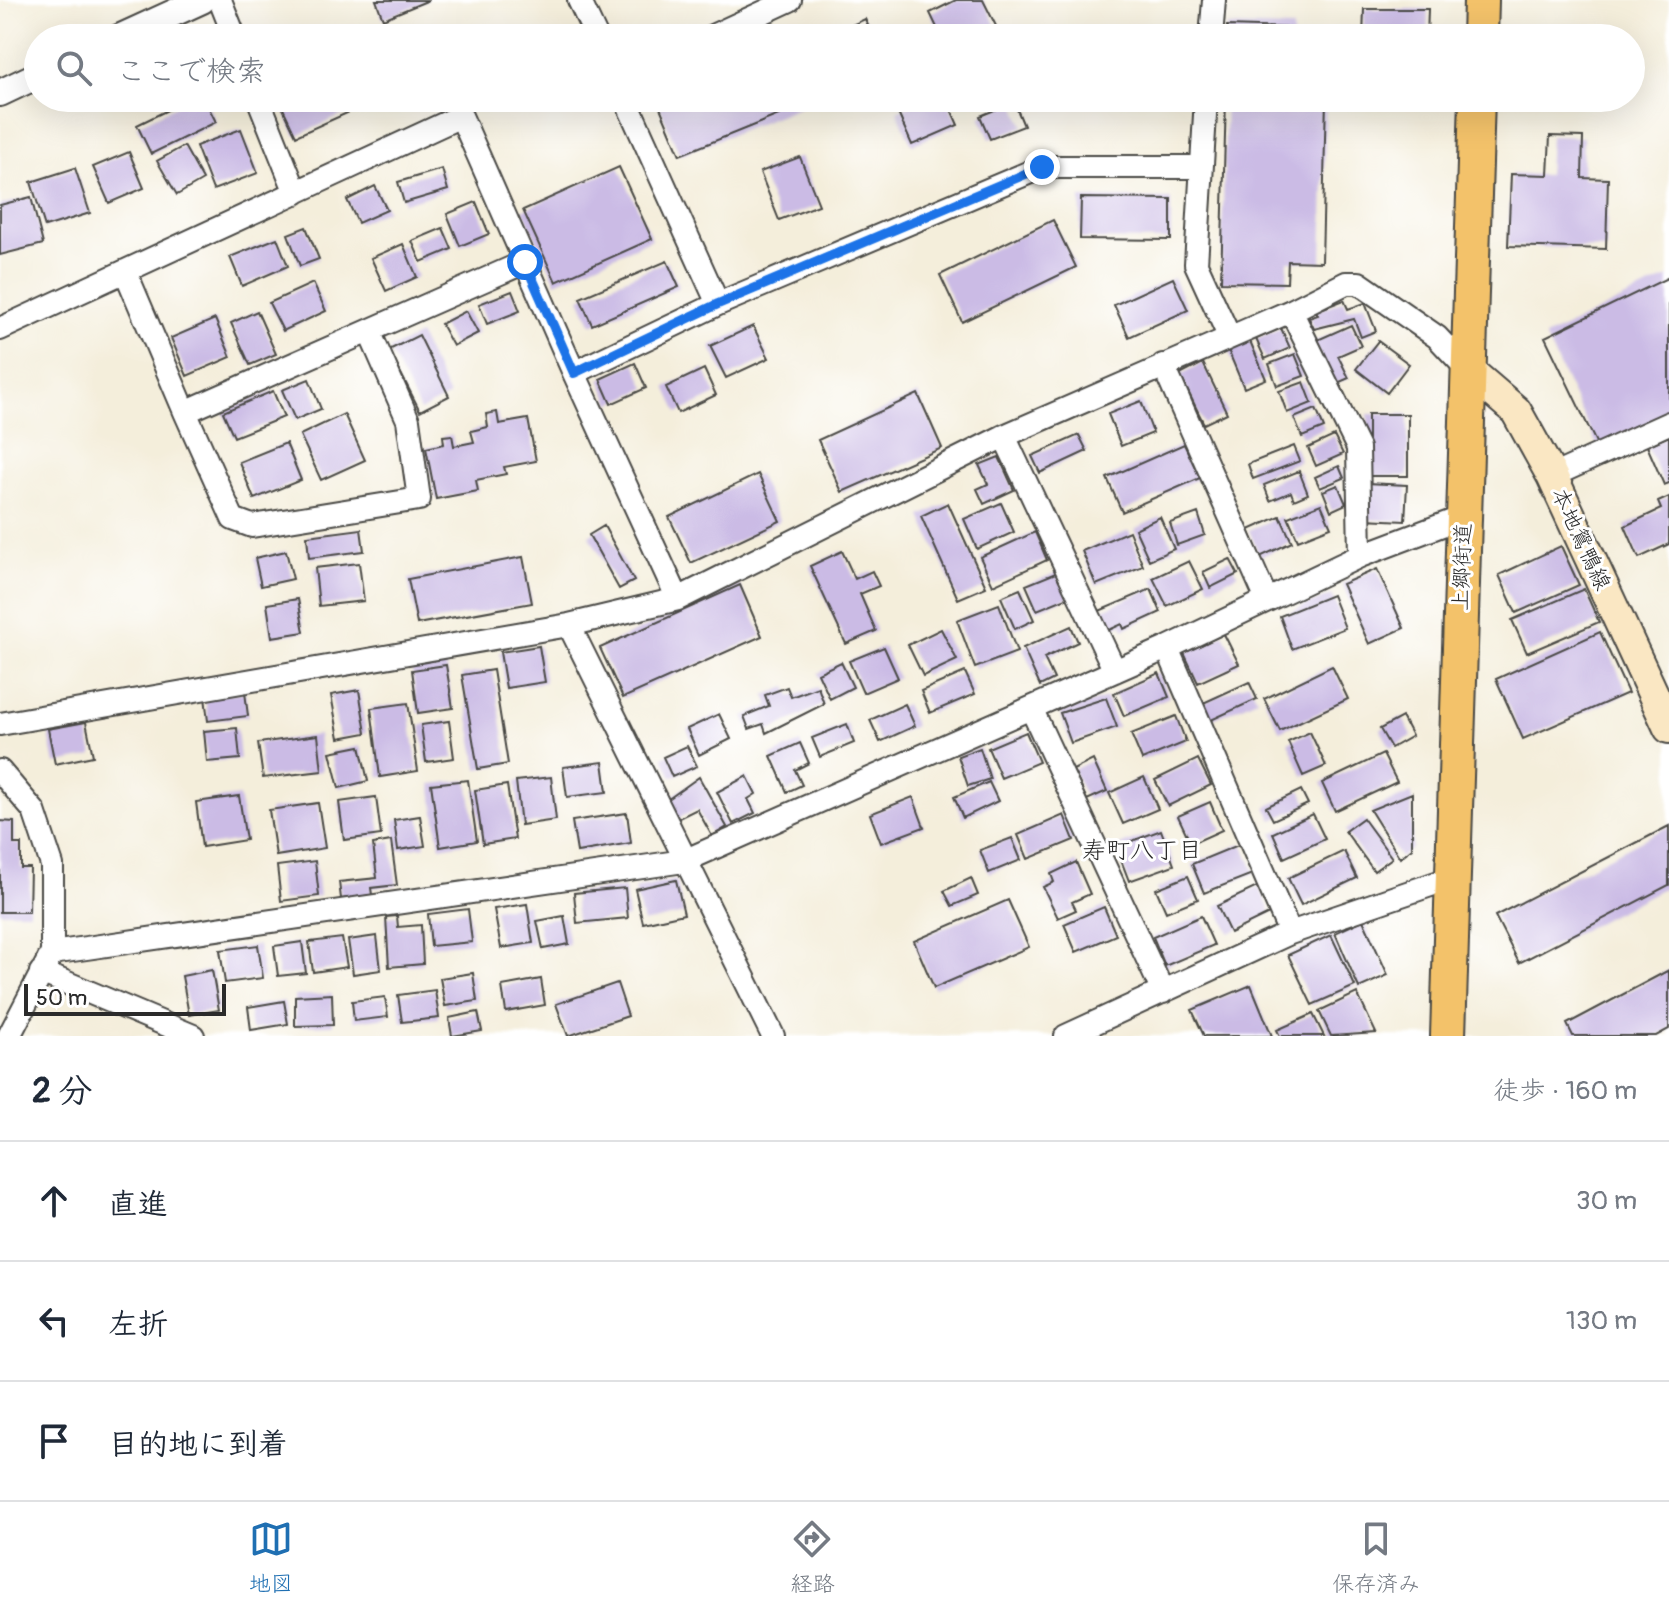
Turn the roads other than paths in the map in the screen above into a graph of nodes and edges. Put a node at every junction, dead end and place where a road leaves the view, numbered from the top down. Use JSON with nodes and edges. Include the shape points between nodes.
{"nodes":[{"id":1,"x":202,"y":0,"type":"edge"},
{"id":2,"x":220,"y":0,"type":"edge"},
{"id":3,"x":579,"y":0,"type":"edge"},
{"id":4,"x":790,"y":0,"type":"edge"},
{"id":5,"x":1214,"y":0,"type":"edge"},
{"id":6,"x":1481,"y":0,"type":"edge"},
{"id":7,"x":150,"y":24,"type":"edge"},
{"id":8,"x":229,"y":24,"type":"edge"},
{"id":9,"x":590,"y":24,"type":"edge"},
{"id":10,"x":738,"y":24,"type":"edge"},
{"id":11,"x":1212,"y":24,"type":"edge"},
{"id":12,"x":1480,"y":24,"type":"edge"},
{"id":13,"x":24,"y":82,"type":"edge"},
{"id":14,"x":0,"y":93,"type":"edge"},
{"id":15,"x":264,"y":112,"type":"edge"},
{"id":16,"x":631,"y":112,"type":"edge"},
{"id":17,"x":1205,"y":112,"type":"edge"},
{"id":18,"x":1476,"y":112,"type":"edge"},
{"id":19,"x":1200,"y":167,"type":"junction"},
{"id":20,"x":296,"y":193,"type":"junction"},
{"id":21,"x":525,"y":262,"type":"junction"},
{"id":22,"x":126,"y":273,"type":"junction"},
{"id":23,"x":718,"y":304,"type":"junction"},
{"id":24,"x":1291,"y":311,"type":"junction"},
{"id":25,"x":0,"y":329,"type":"edge"},
{"id":26,"x":369,"y":331,"type":"junction"},
{"id":27,"x":1229,"y":336,"type":"junction"},
{"id":28,"x":1163,"y":365,"type":"junction"},
{"id":29,"x":1467,"y":369,"type":"junction"},
{"id":30,"x":574,"y":373,"type":"junction"},
{"id":31,"x":185,"y":412,"type":"junction"},
{"id":32,"x":1669,"y":423,"type":"edge"},
{"id":33,"x":1004,"y":436,"type":"junction"},
{"id":34,"x":1552,"y":476,"type":"junction"},
{"id":35,"x":1463,"y":517,"type":"junction"},
{"id":36,"x":1360,"y":556,"type":"junction"},
{"id":37,"x":678,"y":599,"type":"junction"},
{"id":38,"x":1267,"y":600,"type":"junction"},
{"id":39,"x":569,"y":625,"type":"junction"},
{"id":40,"x":1167,"y":648,"type":"junction"},
{"id":41,"x":1115,"y":671,"type":"junction"},
{"id":42,"x":1031,"y":708,"type":"junction"},
{"id":43,"x":0,"y":724,"type":"edge"},
{"id":44,"x":1669,"y":728,"type":"edge"},
{"id":45,"x":0,"y":771,"type":"edge"},
{"id":46,"x":684,"y":861,"type":"junction"},
{"id":47,"x":1454,"y":877,"type":"junction"},
{"id":48,"x":1290,"y":933,"type":"junction"},
{"id":49,"x":47,"y":963,"type":"junction"},
{"id":50,"x":1163,"y":992,"type":"junction"},
{"id":51,"x":9,"y":1036,"type":"edge"},
{"id":52,"x":193,"y":1036,"type":"edge"},
{"id":53,"x":773,"y":1036,"type":"edge"},
{"id":54,"x":1066,"y":1036,"type":"edge"},
{"id":55,"x":1448,"y":1036,"type":"edge"}],
"edges":[{"from":1,"to":7,"type":"street"},
{"from":2,"to":8,"type":"street"},
{"from":3,"to":9,"type":"street"},
{"from":4,"to":10,"type":"street"},
{"from":5,"to":11,"type":"street"},
{"from":6,"to":12,"type":"main road"},
{"from":13,"to":14,"type":"street"},
{"from":15,"to":20,"type":"street"},
{"from":16,"to":23,"type":"street"},
{"from":17,"to":19,"type":"street"},
{"from":18,"to":29,"type":"main road","name":"上郷街道"},
{"from":19,"to":23,"type":"street","via":[[1042,167]]},
{"from":19,"to":27,"type":"street","via":[[1196,264]]},
{"from":20,"to":21,"type":"street","via":[[461,116]]},
{"from":20,"to":22,"type":"street"},
{"from":21,"to":26,"type":"street"},
{"from":21,"to":30,"type":"street"},
{"from":22,"to":25,"type":"street"},
{"from":22,"to":31,"type":"street"},
{"from":23,"to":30,"type":"street"},
{"from":24,"to":27,"type":"street"},
{"from":24,"to":29,"type":"street","via":[[1346,283],[1359,283],[1437,337]]},
{"from":24,"to":36,"type":"street","via":[[1358,448]]},
{"from":26,"to":31,"type":"street"},
{"from":26,"to":31,"type":"street","via":[[408,420],[419,499],[252,526],[233,519]]},
{"from":27,"to":28,"type":"street"},
{"from":28,"to":33,"type":"street"},
{"from":28,"to":38,"type":"street"},
{"from":29,"to":34,"type":"main road","name":"本地鴛鴨線","via":[[1516,411]]},
{"from":29,"to":35,"type":"main road","name":"上郷街道"},
{"from":30,"to":37,"type":"street"},
{"from":32,"to":34,"type":"street"},
{"from":33,"to":37,"type":"street"},
{"from":33,"to":41,"type":"street"},
{"from":34,"to":44,"type":"main road","name":"本地鴛鴨線"},
{"from":35,"to":36,"type":"street"},
{"from":35,"to":47,"type":"main road","name":"上郷街道"},
{"from":36,"to":38,"type":"street"},
{"from":37,"to":39,"type":"street"},
{"from":38,"to":40,"type":"street"},
{"from":39,"to":43,"type":"street"},
{"from":39,"to":46,"type":"street"},
{"from":40,"to":41,"type":"street"},
{"from":40,"to":48,"type":"street"},
{"from":41,"to":42,"type":"street"},
{"from":42,"to":46,"type":"street"},
{"from":42,"to":50,"type":"street"},
{"from":45,"to":49,"type":"street","via":[[34,811],[52,865]]},
{"from":46,"to":49,"type":"street"},
{"from":46,"to":53,"type":"street"},
{"from":47,"to":48,"type":"street"},
{"from":47,"to":55,"type":"main road","name":"上郷街道"},
{"from":48,"to":50,"type":"street"},
{"from":49,"to":51,"type":"street"},
{"from":49,"to":52,"type":"street"},
{"from":50,"to":54,"type":"street"}]}
